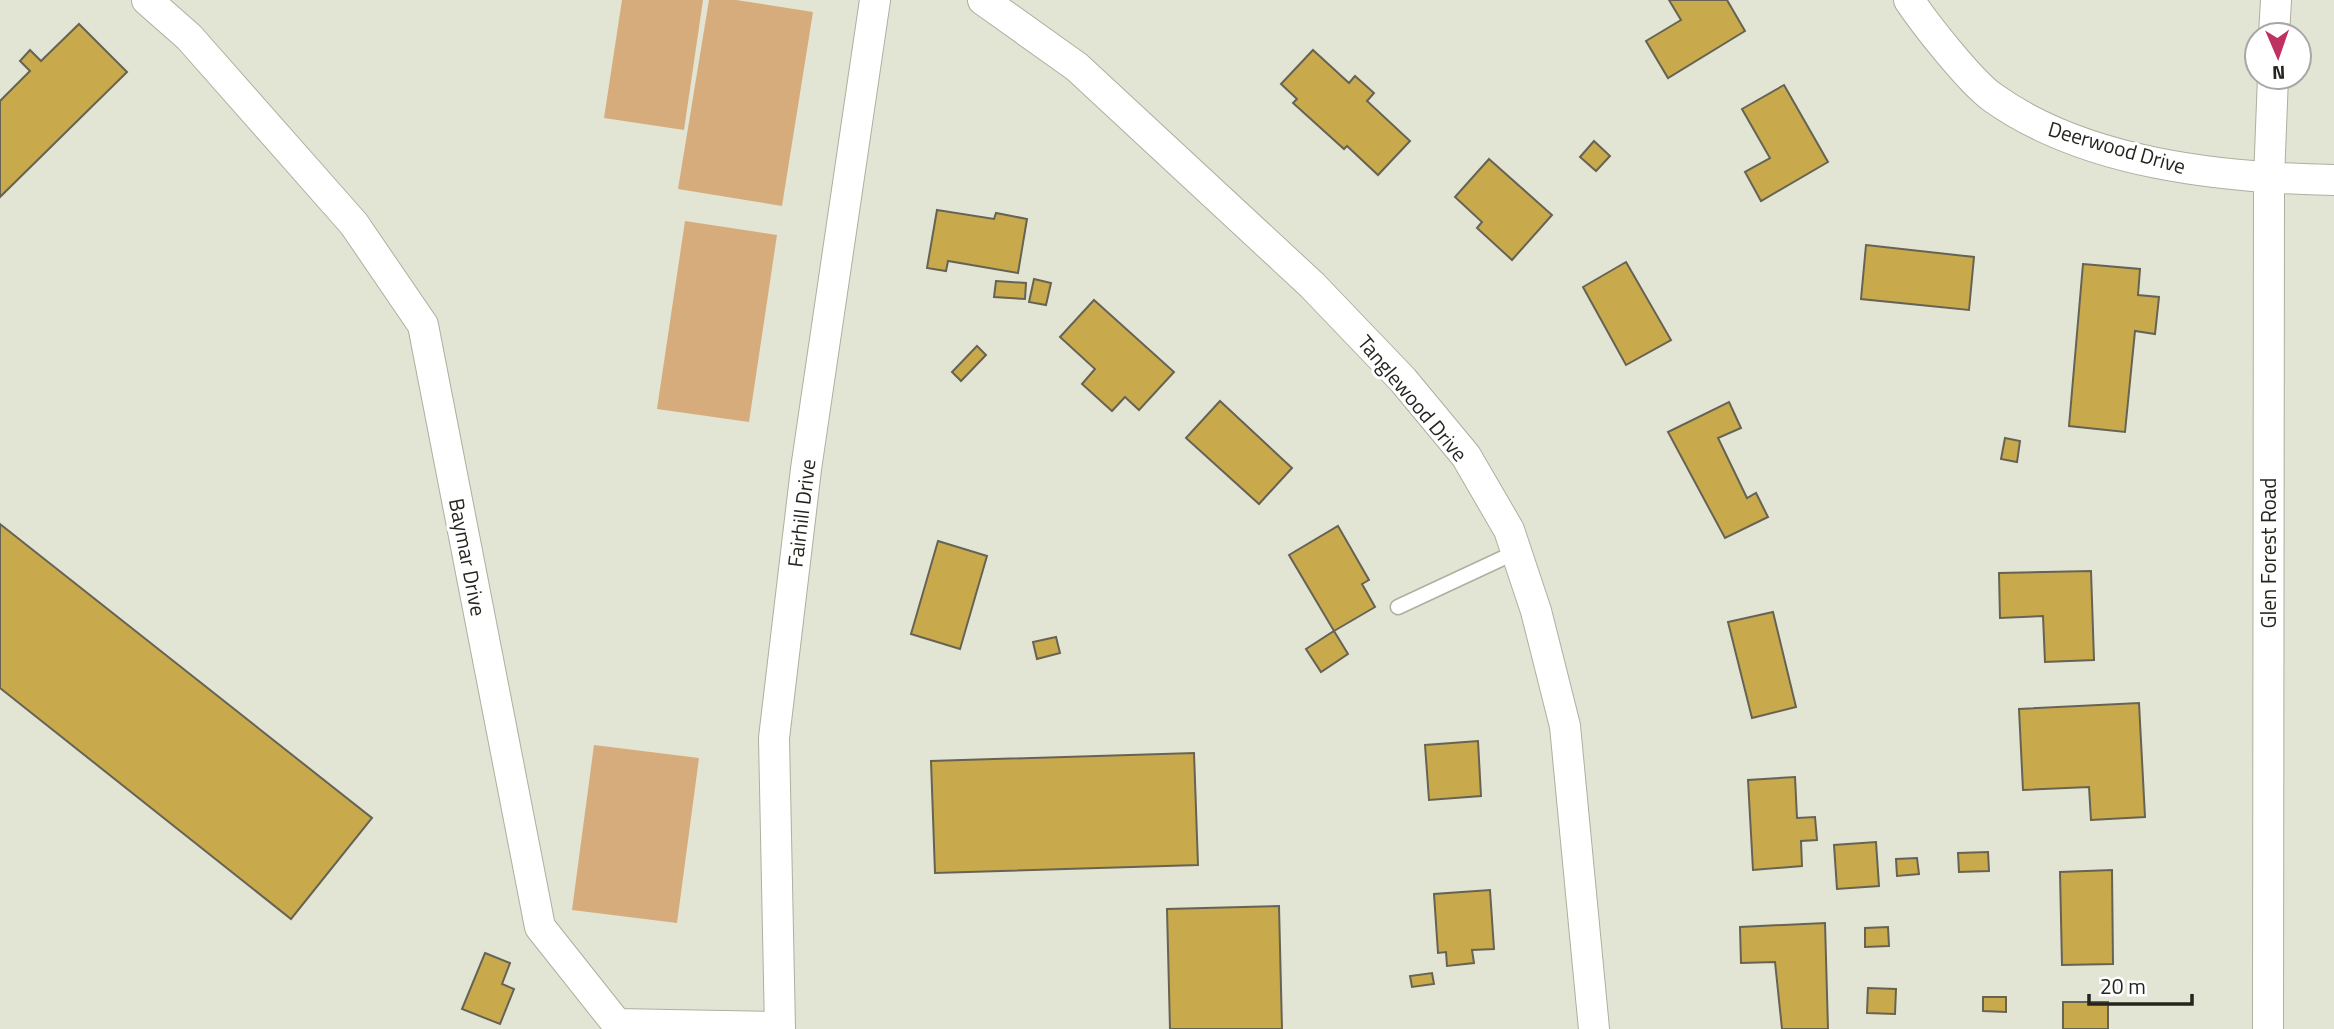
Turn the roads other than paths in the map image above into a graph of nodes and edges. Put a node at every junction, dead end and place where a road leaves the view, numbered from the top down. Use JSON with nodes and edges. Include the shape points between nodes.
{"nodes":[{"id":1,"x":147,"y":0,"type":"edge"},
{"id":2,"x":875,"y":0,"type":"edge"},
{"id":3,"x":982,"y":0,"type":"edge"},
{"id":4,"x":1909,"y":0,"type":"edge"},
{"id":5,"x":2276,"y":0,"type":"edge"},
{"id":6,"x":2275,"y":21,"type":"edge"},
{"id":7,"x":2272,"y":91,"type":"edge"},
{"id":8,"x":2269,"y":179,"type":"junction"},
{"id":9,"x":2334,"y":180,"type":"edge"},
{"id":10,"x":1516,"y":552,"type":"junction"},
{"id":11,"x":1398,"y":607,"type":"dead end"},
{"id":12,"x":779,"y":1028,"type":"edge"},
{"id":13,"x":1594,"y":1029,"type":"edge"},
{"id":14,"x":2267,"y":1029,"type":"edge"}],
"edges":[{"from":1,"to":12,"type":"street","name":"Baymar Drive","via":[[189,37],[354,224],[423,325],[540,927],[617,1024]]},
{"from":2,"to":12,"type":"street","name":"Fairhill Drive","via":[[806,469],[774,738]]},
{"from":3,"to":10,"type":"street","name":"Tanglewood Drive","via":[[1077,67],[1312,285],[1403,380],[1466,456],[1509,530]]},
{"from":4,"to":8,"type":"street","name":"Deerwood Drive","via":[[1990,96],[2045,128],[2169,167]]},
{"from":5,"to":6,"type":"street"},
{"from":7,"to":8,"type":"street","name":"Glen Forest Road"},
{"from":8,"to":9,"type":"street","name":"Deerwood Drive"},
{"from":8,"to":14,"type":"street","name":"Glen Forest Road"},
{"from":10,"to":11,"type":"lane"},
{"from":10,"to":13,"type":"street","name":"Tanglewood Drive","via":[[1565,726]]}]}
